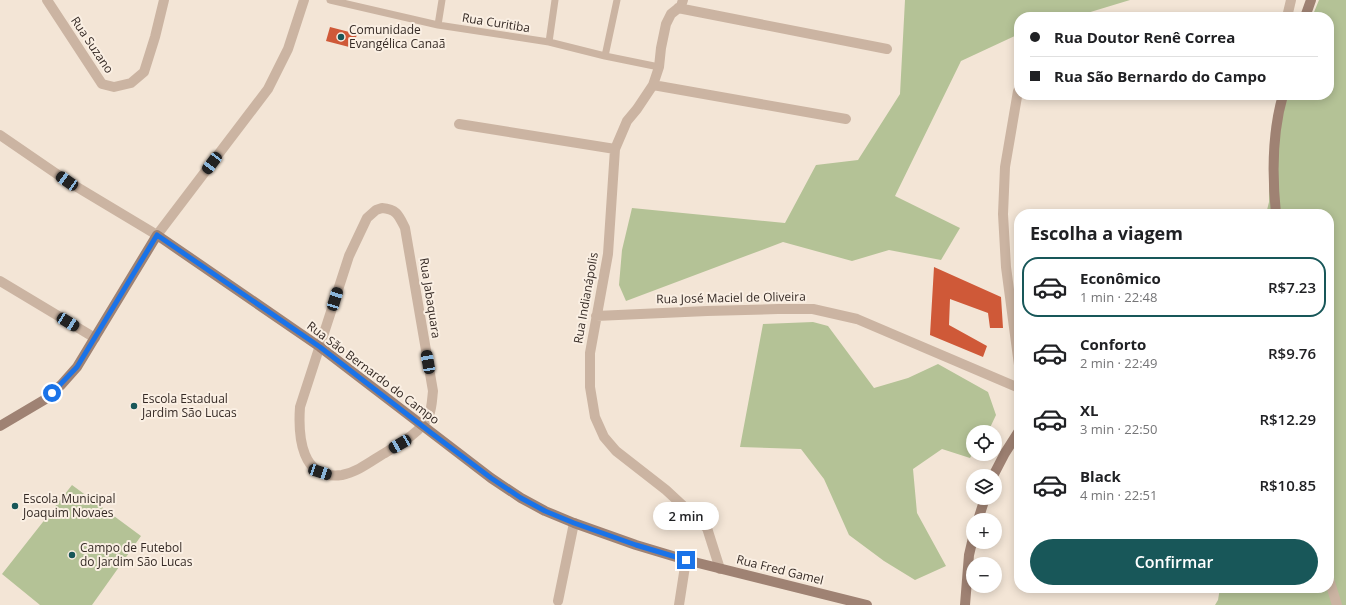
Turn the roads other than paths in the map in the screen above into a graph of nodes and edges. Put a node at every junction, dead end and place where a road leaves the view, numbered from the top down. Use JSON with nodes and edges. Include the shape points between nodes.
{"nodes":[{"id":1,"x":47,"y":0,"type":"edge"},
{"id":2,"x":154,"y":0,"type":"edge"},
{"id":3,"x":164,"y":0,"type":"edge"},
{"id":4,"x":304,"y":0,"type":"edge"},
{"id":5,"x":330,"y":0,"type":"edge"},
{"id":6,"x":442,"y":0,"type":"edge"},
{"id":7,"x":555,"y":0,"type":"edge"},
{"id":8,"x":617,"y":0,"type":"edge"},
{"id":9,"x":1291,"y":0,"type":"edge"},
{"id":10,"x":1311,"y":0,"type":"edge"},
{"id":11,"x":680,"y":4,"type":"edge"},
{"id":12,"x":161,"y":10,"type":"junction"},
{"id":13,"x":1288,"y":12,"type":"edge"},
{"id":14,"x":1307,"y":12,"type":"edge"},
{"id":15,"x":438,"y":25,"type":"junction"},
{"id":16,"x":549,"y":42,"type":"junction"},
{"id":17,"x":887,"y":49,"type":"dead end"},
{"id":18,"x":605,"y":56,"type":"junction"},
{"id":19,"x":660,"y":67,"type":"junction"},
{"id":20,"x":653,"y":85,"type":"junction"},
{"id":21,"x":1016,"y":100,"type":"edge"},
{"id":22,"x":1279,"y":100,"type":"edge"},
{"id":23,"x":1282,"y":100,"type":"edge"},
{"id":24,"x":1279,"y":109,"type":"junction"},
{"id":25,"x":846,"y":119,"type":"dead end"},
{"id":26,"x":460,"y":124,"type":"dead end"},
{"id":27,"x":0,"y":135,"type":"edge"},
{"id":28,"x":615,"y":149,"type":"junction"},
{"id":29,"x":1276,"y":209,"type":"edge"},
{"id":30,"x":157,"y":235,"type":"junction"},
{"id":31,"x":0,"y":281,"type":"edge"},
{"id":32,"x":596,"y":316,"type":"junction"},
{"id":33,"x":1014,"y":327,"type":"edge"},
{"id":34,"x":95,"y":338,"type":"junction"},
{"id":35,"x":320,"y":347,"type":"junction"},
{"id":36,"x":1014,"y":386,"type":"edge"},
{"id":37,"x":0,"y":426,"type":"edge"},
{"id":38,"x":422,"y":426,"type":"junction"},
{"id":39,"x":1014,"y":439,"type":"edge"},
{"id":40,"x":997,"y":469,"type":"edge"},
{"id":41,"x":574,"y":523,"type":"junction"},
{"id":42,"x":970,"y":549,"type":"edge"},
{"id":43,"x":686,"y":560,"type":"junction"},
{"id":44,"x":720,"y":568,"type":"junction"},
{"id":45,"x":1333,"y":593,"type":"edge"},
{"id":46,"x":558,"y":601,"type":"dead end"},
{"id":47,"x":679,"y":605,"type":"edge"},
{"id":48,"x":867,"y":605,"type":"edge"},
{"id":49,"x":965,"y":605,"type":"edge"},
{"id":50,"x":1337,"y":605,"type":"edge"}],
"edges":[{"from":1,"to":12,"type":"street","name":"Rua Suzano","via":[[102,84],[114,87],[131,83],[144,72]]},
{"from":2,"to":12,"type":"street"},
{"from":3,"to":12,"type":"street","name":"Rua Suzano"},
{"from":4,"to":30,"type":"street","via":[[288,49],[268,89]]},
{"from":5,"to":15,"type":"lane","name":"Rua Curitiba"},
{"from":6,"to":15,"type":"lane"},
{"from":7,"to":16,"type":"lane"},
{"from":8,"to":18,"type":"lane"},
{"from":9,"to":13,"type":"street"},
{"from":10,"to":14,"type":"street"},
{"from":11,"to":17,"type":"street"},
{"from":11,"to":19,"type":"street","name":"Rua Indianápolis","via":[[666,24]]},
{"from":15,"to":16,"type":"lane","name":"Rua Curitiba"},
{"from":16,"to":18,"type":"lane","name":"Rua Curitiba"},
{"from":18,"to":19,"type":"lane","name":"Rua Curitiba"},
{"from":19,"to":20,"type":"street","name":"Rua Indianápolis"},
{"from":20,"to":25,"type":"street"},
{"from":20,"to":28,"type":"street","name":"Rua Indianápolis","via":[[627,121]]},
{"from":21,"to":33,"type":"street","via":[[1005,167],[1003,214],[1006,267]]},
{"from":22,"to":24,"type":"street"},
{"from":23,"to":24,"type":"street"},
{"from":24,"to":29,"type":"street","via":[[1273,164]]},
{"from":26,"to":28,"type":"street"},
{"from":27,"to":30,"type":"street","name":"Rua São Bernardo do Campo","via":[[67,181]]},
{"from":28,"to":32,"type":"street","name":"Rua Indianápolis","via":[[608,254]]},
{"from":30,"to":34,"type":"street"},
{"from":30,"to":35,"type":"street","name":"Rua São Bernardo do Campo"},
{"from":31,"to":34,"type":"street"},
{"from":32,"to":36,"type":"street","name":"Rua José Maciel de Oliveira","via":[[707,310],[813,309],[856,319]]},
{"from":32,"to":44,"type":"street","name":"Rua Indianápolis","via":[[590,353],[590,387],[595,417],[604,437],[616,451],[666,490],[707,528]]},
{"from":34,"to":37,"type":"street","via":[[77,367],[61,385],[44,400]]},
{"from":35,"to":38,"type":"street","name":"Rua São Bernardo do Campo"},
{"from":35,"to":38,"type":"street","name":"Rua Jabaquara","via":[[300,407],[299,425],[300,442],[308,462],[320,472],[331,476],[357,470],[400,444]]},
{"from":35,"to":38,"type":"street","name":"Rua Jabaquara","via":[[349,256],[367,218],[382,208],[394,211],[399,215],[405,228],[433,391],[429,415]]},
{"from":38,"to":41,"type":"street","name":"Rua São Bernardo do Campo","via":[[521,498]]},
{"from":39,"to":40,"type":"street"},
{"from":41,"to":43,"type":"street","name":"Rua São Bernardo do Campo"},
{"from":41,"to":46,"type":"street"},
{"from":42,"to":49,"type":"street"},
{"from":43,"to":44,"type":"street","name":"Rua Fred Gamel"},
{"from":43,"to":47,"type":"street"},
{"from":44,"to":48,"type":"street","name":"Rua Fred Gamel"},
{"from":45,"to":50,"type":"street"}]}
